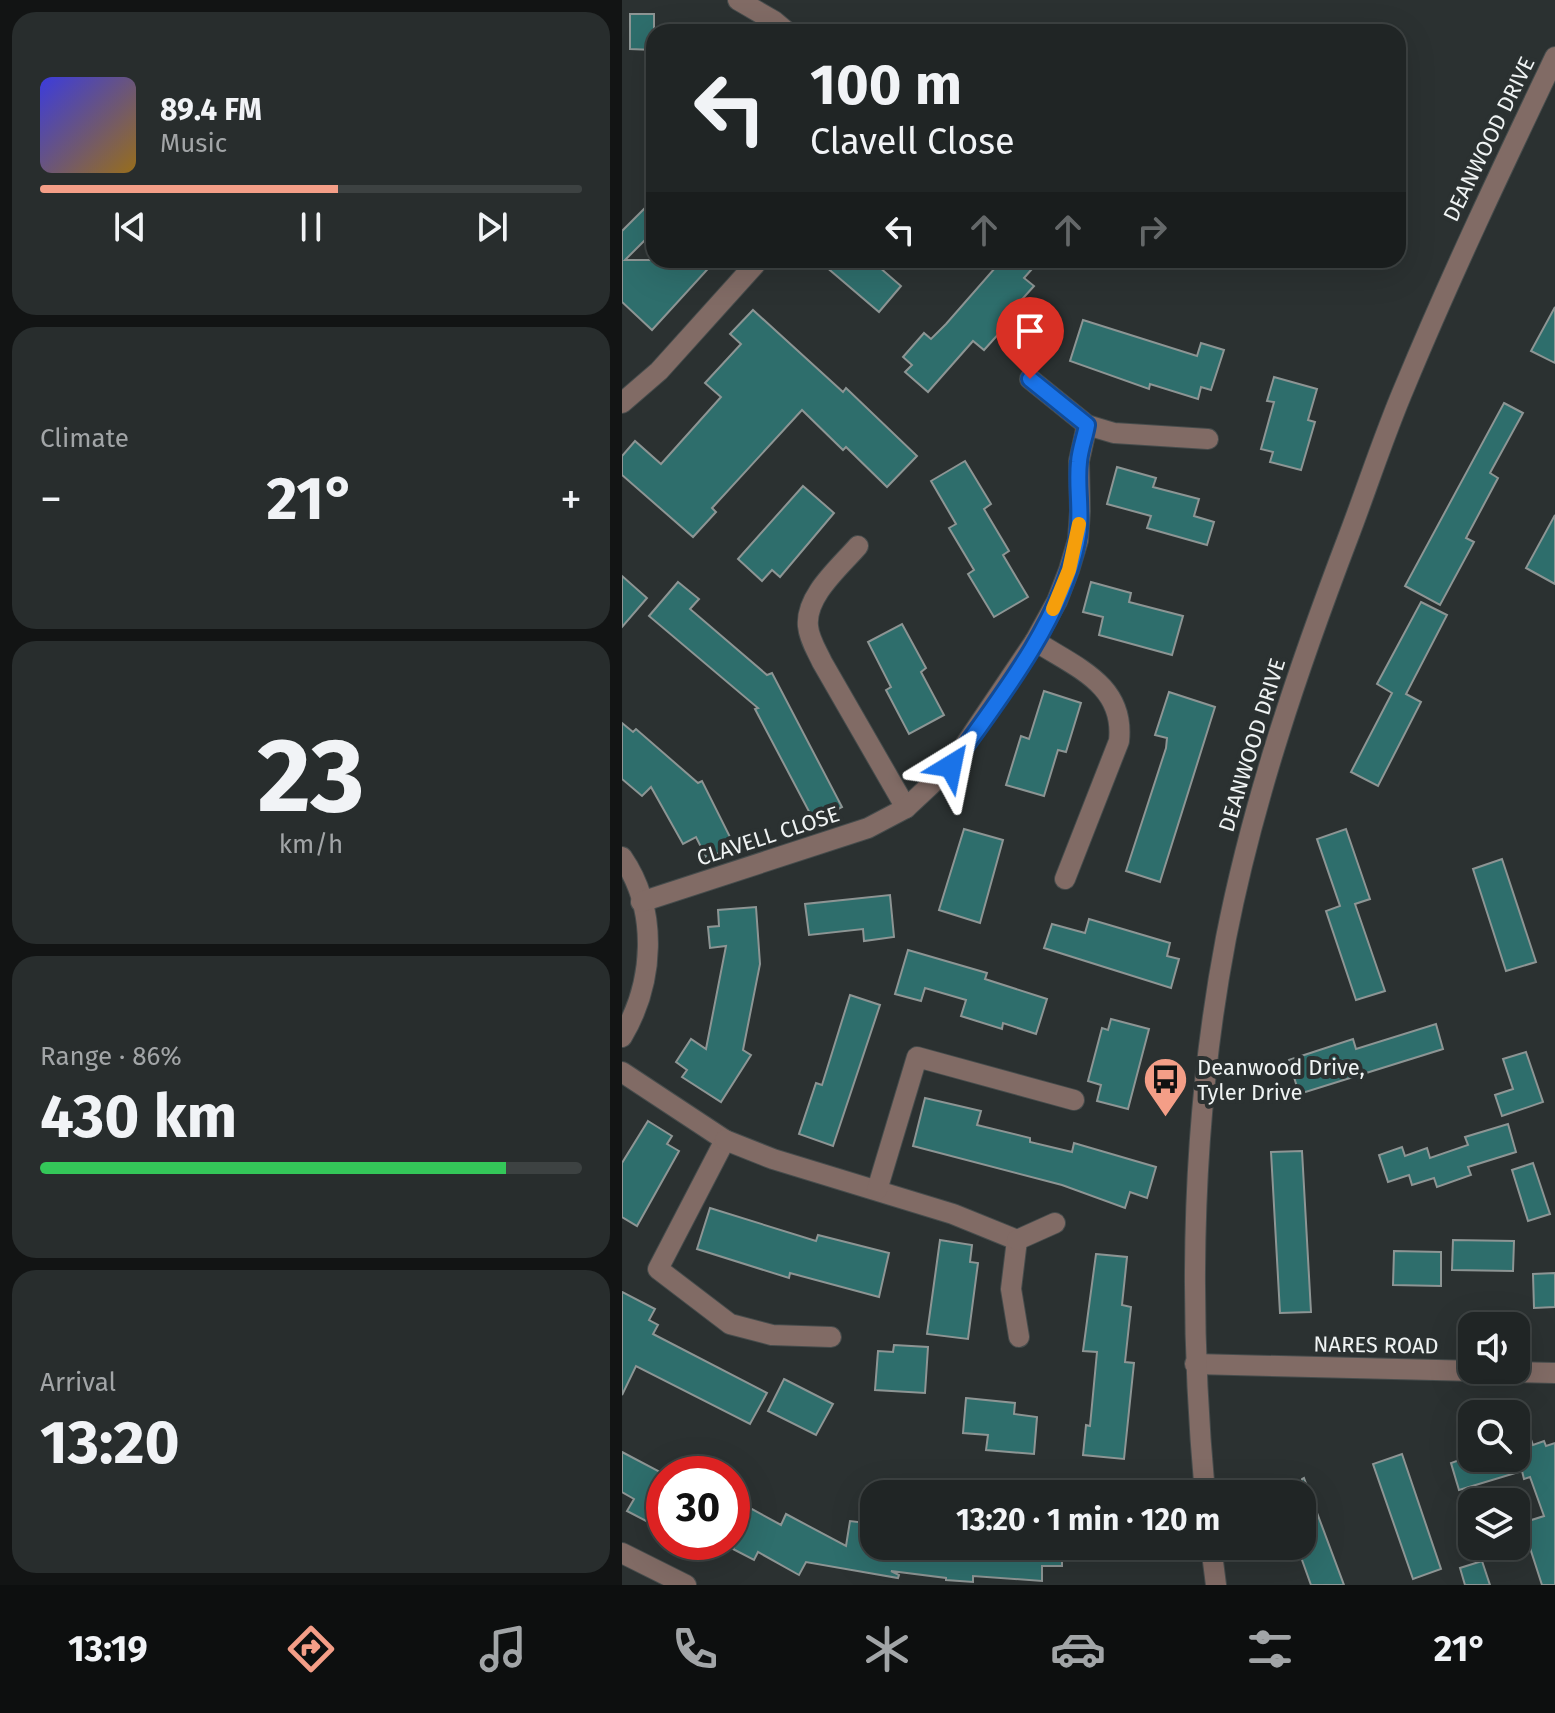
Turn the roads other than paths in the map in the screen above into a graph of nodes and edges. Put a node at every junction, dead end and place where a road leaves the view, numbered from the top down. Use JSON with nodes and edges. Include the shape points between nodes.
{"nodes":[{"id":1,"x":738,"y":0,"type":"edge"},
{"id":2,"x":778,"y":24,"type":"edge"},
{"id":3,"x":1555,"y":57,"type":"edge"},
{"id":4,"x":752,"y":268,"type":"edge"},
{"id":5,"x":1030,"y":379,"type":"dead end"},
{"id":6,"x":622,"y":403,"type":"edge"},
{"id":7,"x":1087,"y":425,"type":"junction"},
{"id":8,"x":1208,"y":439,"type":"dead end"},
{"id":9,"x":858,"y":546,"type":"dead end"},
{"id":10,"x":1035,"y":641,"type":"junction"},
{"id":11,"x":906,"y":808,"type":"junction"},
{"id":12,"x":622,"y":857,"type":"edge"},
{"id":13,"x":1065,"y":879,"type":"dead end"},
{"id":14,"x":641,"y":902,"type":"junction"},
{"id":15,"x":622,"y":1037,"type":"edge"},
{"id":16,"x":622,"y":1072,"type":"edge"},
{"id":17,"x":1074,"y":1100,"type":"dead end"},
{"id":18,"x":725,"y":1140,"type":"junction"},
{"id":19,"x":877,"y":1190,"type":"junction"},
{"id":20,"x":1055,"y":1223,"type":"dead end"},
{"id":21,"x":1017,"y":1240,"type":"junction"},
{"id":22,"x":831,"y":1337,"type":"dead end"},
{"id":23,"x":1019,"y":1337,"type":"dead end"},
{"id":24,"x":1195,"y":1364,"type":"junction"},
{"id":25,"x":1555,"y":1373,"type":"edge"},
{"id":26,"x":1204,"y":1480,"type":"edge"},
{"id":27,"x":622,"y":1553,"type":"edge"},
{"id":28,"x":1213,"y":1560,"type":"edge"},
{"id":29,"x":686,"y":1585,"type":"edge"},
{"id":30,"x":1216,"y":1585,"type":"edge"}],
"edges":[{"from":1,"to":2,"type":"street"},
{"from":3,"to":24,"type":"street","name":"DEANWOOD DRIVE","via":[[1403,391],[1322,604],[1254,812],[1226,939],[1207,1064],[1196,1220]]},
{"from":4,"to":6,"type":"street","via":[[659,371]]},
{"from":5,"to":7,"type":"street"},
{"from":7,"to":8,"type":"street","via":[[1114,433]]},
{"from":7,"to":10,"type":"street","name":"CLAVELL CLOSE","via":[[1079,461],[1078,540],[1057,601]]},
{"from":9,"to":11,"type":"street","via":[[815,597],[807,625],[822,662]]},
{"from":10,"to":11,"type":"street","name":"CLAVELL CLOSE","via":[[951,766]]},
{"from":10,"to":13,"type":"street","via":[[1098,682],[1117,707],[1121,723],[1119,741]]},
{"from":11,"to":14,"type":"street","name":"CLAVELL CLOSE","via":[[840,839]]},
{"from":12,"to":14,"type":"street"},
{"from":14,"to":15,"type":"street","via":[[648,969]]},
{"from":16,"to":18,"type":"street"},
{"from":17,"to":19,"type":"street","via":[[917,1057]]},
{"from":18,"to":19,"type":"street"},
{"from":18,"to":22,"type":"street","via":[[658,1269],[730,1324],[772,1335]]},
{"from":19,"to":21,"type":"street"},
{"from":20,"to":21,"type":"street"},
{"from":21,"to":23,"type":"street","via":[[1011,1289]]},
{"from":24,"to":25,"type":"street","name":"NARES ROAD"},
{"from":24,"to":26,"type":"street","name":"DEANWOOD DRIVE"},
{"from":27,"to":29,"type":"street"},
{"from":28,"to":30,"type":"street"}]}
